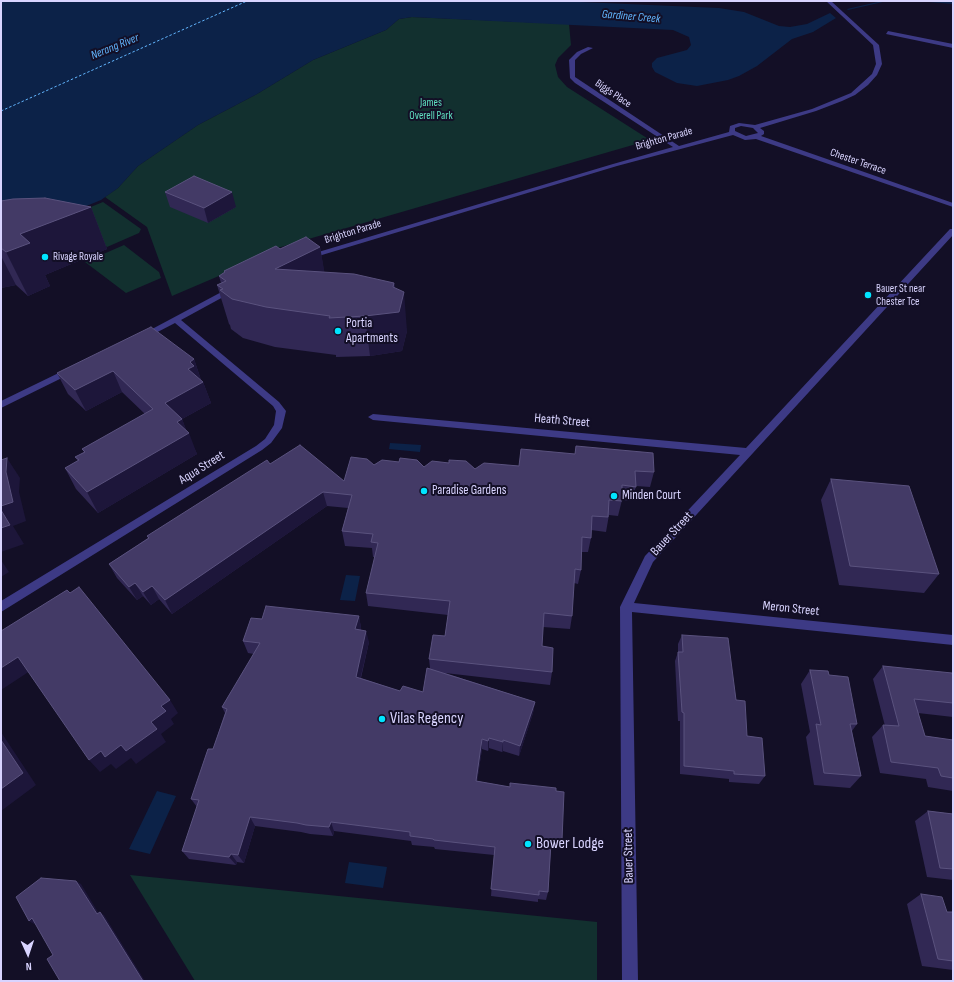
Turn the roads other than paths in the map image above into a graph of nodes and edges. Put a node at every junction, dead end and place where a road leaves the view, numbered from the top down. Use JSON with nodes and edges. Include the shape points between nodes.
{"nodes":[{"id":1,"x":828,"y":1,"type":"edge"},
{"id":2,"x":888,"y":33,"type":"dead end"},
{"id":3,"x":953,"y":46,"type":"edge"},
{"id":4,"x":590,"y":48,"type":"dead end"},
{"id":5,"x":756,"y":127,"type":"junction"},
{"id":6,"x":733,"y":133,"type":"junction"},
{"id":7,"x":757,"y":137,"type":"junction"},
{"id":8,"x":677,"y":147,"type":"junction"},
{"id":9,"x":953,"y":205,"type":"edge"},
{"id":10,"x":953,"y":231,"type":"edge"},
{"id":11,"x":298,"y":260,"type":"edge"},
{"id":12,"x":237,"y":288,"type":"edge"},
{"id":13,"x":175,"y":319,"type":"junction"},
{"id":14,"x":136,"y":339,"type":"edge"},
{"id":15,"x":76,"y":368,"type":"edge"},
{"id":16,"x":1,"y":405,"type":"edge"},
{"id":17,"x":372,"y":416,"type":"dead end"},
{"id":18,"x":748,"y":452,"type":"junction"},
{"id":19,"x":1,"y":607,"type":"edge"},
{"id":20,"x":626,"y":607,"type":"junction"},
{"id":21,"x":953,"y":640,"type":"edge"},
{"id":22,"x":630,"y":981,"type":"edge"}],
"edges":[{"from":1,"to":5,"type":"street","via":[[876,45],[879,64],[874,75],[853,94],[840,100]]},
{"from":2,"to":3,"type":"street"},
{"from":4,"to":8,"type":"street","name":"Biggs Place","via":[[572,60],[572,77]]},
{"from":5,"to":6,"type":"street","via":[[736,125],[731,128]]},
{"from":5,"to":7,"type":"street","via":[[761,132]]},
{"from":6,"to":7,"type":"street","name":"Chester Terrace","via":[[745,138]]},
{"from":6,"to":8,"type":"street","name":"Brighton Parade"},
{"from":7,"to":9,"type":"street","name":"Chester Terrace"},
{"from":8,"to":11,"type":"street","name":"Brighton Parade"},
{"from":10,"to":18,"type":"street","name":"Bauer Street"},
{"from":12,"to":13,"type":"street"},
{"from":13,"to":14,"type":"street"},
{"from":13,"to":19,"type":"street","name":"Aqua Street","via":[[276,404],[281,411],[279,426],[259,448]]},
{"from":15,"to":16,"type":"street"},
{"from":17,"to":18,"type":"street","name":"Heath Street"},
{"from":18,"to":20,"type":"street","name":"Bauer Street","via":[[649,559]]},
{"from":20,"to":21,"type":"street","name":"Meron Street"},
{"from":20,"to":22,"type":"street","name":"Bauer Street"}]}
